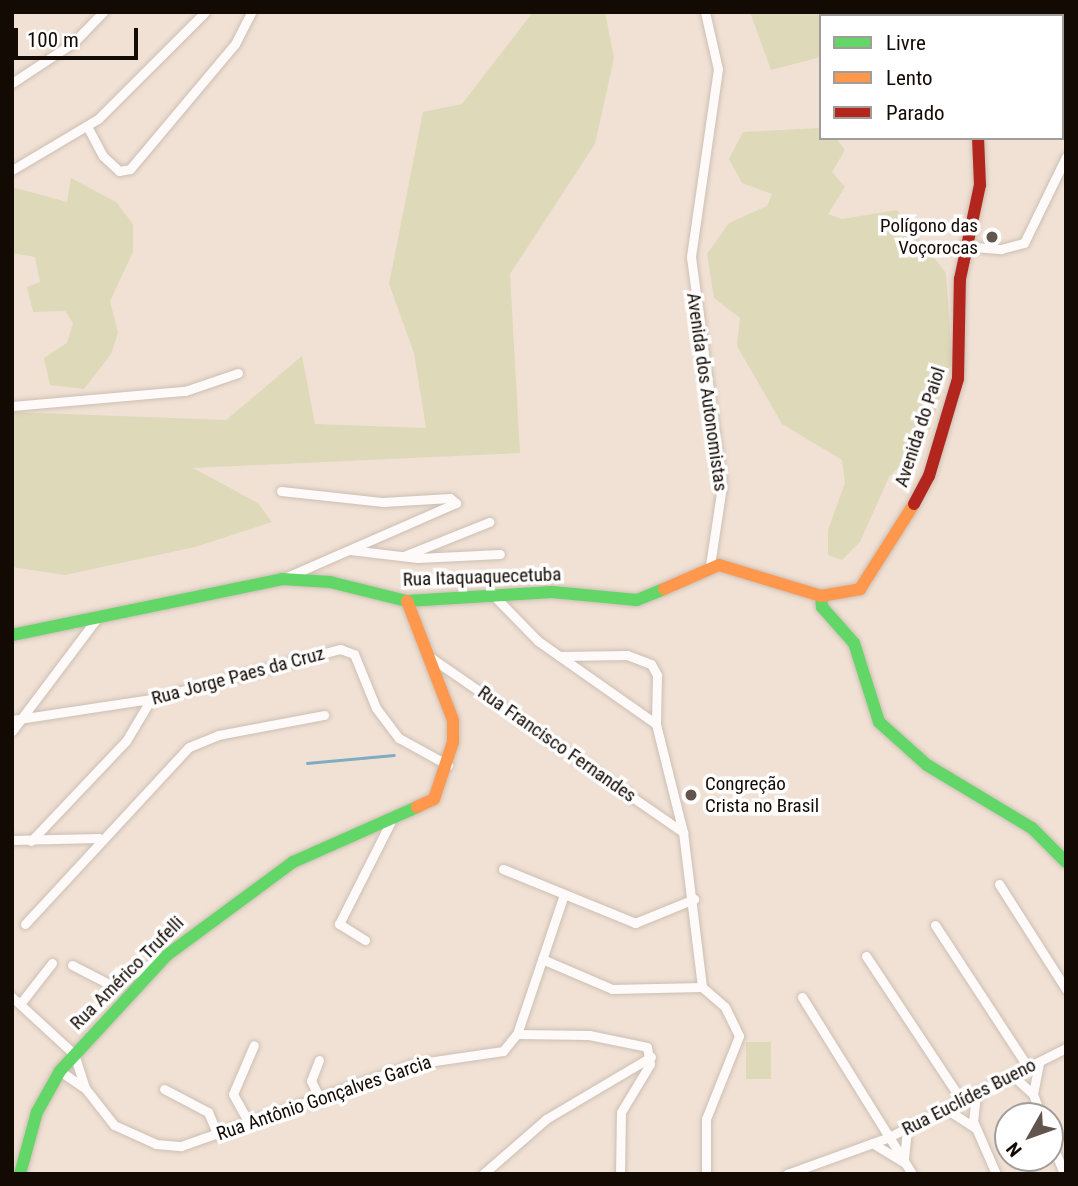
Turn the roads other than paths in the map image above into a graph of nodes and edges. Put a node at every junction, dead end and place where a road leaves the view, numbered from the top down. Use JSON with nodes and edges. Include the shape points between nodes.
{"nodes":[{"id":1,"x":103,"y":12,"type":"edge"},
{"id":2,"x":205,"y":12,"type":"edge"},
{"id":3,"x":251,"y":12,"type":"edge"},
{"id":4,"x":705,"y":12,"type":"edge"},
{"id":5,"x":12,"y":83,"type":"edge"},
{"id":6,"x":87,"y":126,"type":"junction"},
{"id":7,"x":978,"y":140,"type":"edge"},
{"id":8,"x":1066,"y":157,"type":"edge"},
{"id":9,"x":12,"y":170,"type":"edge"},
{"id":10,"x":963,"y":246,"type":"junction"},
{"id":11,"x":238,"y":373,"type":"dead end"},
{"id":12,"x":12,"y":406,"type":"edge"},
{"id":13,"x":281,"y":491,"type":"dead end"},
{"id":14,"x":489,"y":522,"type":"dead end"},
{"id":15,"x":349,"y":550,"type":"junction"},
{"id":16,"x":500,"y":554,"type":"dead end"},
{"id":17,"x":402,"y":556,"type":"junction"},
{"id":18,"x":323,"y":560,"type":"junction"},
{"id":19,"x":710,"y":565,"type":"junction"},
{"id":20,"x":282,"y":579,"type":"junction"},
{"id":21,"x":330,"y":582,"type":"junction"},
{"id":22,"x":821,"y":596,"type":"junction"},
{"id":23,"x":496,"y":599,"type":"junction"},
{"id":24,"x":407,"y":601,"type":"junction"},
{"id":25,"x":95,"y":621,"type":"junction"},
{"id":26,"x":12,"y":635,"type":"edge"},
{"id":27,"x":559,"y":656,"type":"junction"},
{"id":28,"x":430,"y":657,"type":"junction"},
{"id":29,"x":151,"y":699,"type":"junction"},
{"id":30,"x":324,"y":715,"type":"dead end"},
{"id":31,"x":17,"y":720,"type":"edge"},
{"id":32,"x":656,"y":724,"type":"junction"},
{"id":33,"x":12,"y":731,"type":"edge"},
{"id":34,"x":448,"y":765,"type":"junction"},
{"id":35,"x":390,"y":822,"type":"junction"},
{"id":36,"x":683,"y":832,"type":"junction"},
{"id":37,"x":99,"y":838,"type":"junction"},
{"id":38,"x":31,"y":841,"type":"junction"},
{"id":39,"x":14,"y":842,"type":"edge"},
{"id":40,"x":1066,"y":862,"type":"edge"},
{"id":41,"x":503,"y":869,"type":"dead end"},
{"id":42,"x":999,"y":884,"type":"dead end"},
{"id":43,"x":563,"y":897,"type":"junction"},
{"id":44,"x":694,"y":899,"type":"junction"},
{"id":45,"x":25,"y":924,"type":"dead end"},
{"id":46,"x":935,"y":925,"type":"dead end"},
{"id":47,"x":365,"y":940,"type":"dead end"},
{"id":48,"x":167,"y":955,"type":"junction"},
{"id":49,"x":866,"y":956,"type":"dead end"},
{"id":50,"x":542,"y":959,"type":"junction"},
{"id":51,"x":52,"y":963,"type":"dead end"},
{"id":52,"x":72,"y":965,"type":"dead end"},
{"id":53,"x":702,"y":987,"type":"junction"},
{"id":54,"x":1066,"y":989,"type":"edge"},
{"id":55,"x":802,"y":997,"type":"dead end"},
{"id":56,"x":16,"y":1000,"type":"edge"},
{"id":57,"x":517,"y":1034,"type":"junction"},
{"id":58,"x":254,"y":1045,"type":"dead end"},
{"id":59,"x":1066,"y":1048,"type":"edge"},
{"id":60,"x":74,"y":1054,"type":"junction"},
{"id":61,"x":651,"y":1057,"type":"junction"},
{"id":62,"x":318,"y":1060,"type":"dead end"},
{"id":63,"x":1039,"y":1062,"type":"junction"},
{"id":64,"x":1028,"y":1068,"type":"junction"},
{"id":65,"x":61,"y":1071,"type":"junction"},
{"id":66,"x":1013,"y":1076,"type":"junction"},
{"id":67,"x":85,"y":1088,"type":"junction"},
{"id":68,"x":164,"y":1089,"type":"dead end"},
{"id":69,"x":976,"y":1094,"type":"junction"},
{"id":70,"x":1033,"y":1094,"type":"junction"},
{"id":71,"x":319,"y":1097,"type":"junction"},
{"id":72,"x":962,"y":1101,"type":"junction"},
{"id":73,"x":1036,"y":1102,"type":"edge"},
{"id":74,"x":946,"y":1109,"type":"junction"},
{"id":75,"x":249,"y":1124,"type":"junction"},
{"id":76,"x":907,"y":1128,"type":"junction"},
{"id":77,"x":975,"y":1128,"type":"junction"},
{"id":78,"x":218,"y":1135,"type":"junction"},
{"id":79,"x":889,"y":1137,"type":"junction"},
{"id":80,"x":872,"y":1143,"type":"junction"},
{"id":81,"x":905,"y":1163,"type":"junction"},
{"id":82,"x":20,"y":1174,"type":"edge"},
{"id":83,"x":483,"y":1174,"type":"edge"},
{"id":84,"x":620,"y":1174,"type":"edge"},
{"id":85,"x":706,"y":1174,"type":"edge"},
{"id":86,"x":787,"y":1174,"type":"edge"},
{"id":87,"x":912,"y":1174,"type":"edge"},
{"id":88,"x":996,"y":1174,"type":"edge"}],
"edges":[{"from":1,"to":5,"type":"street","via":[[74,42]]},
{"from":2,"to":6,"type":"street"},
{"from":3,"to":6,"type":"street","via":[[234,44],[125,172],[103,156]]},
{"from":4,"to":19,"type":"street","name":"Avenida dos Autonomistas","via":[[718,69],[691,257],[722,486]]},
{"from":6,"to":9,"type":"street"},
{"from":7,"to":10,"type":"street","name":"Avenida do Paiol","via":[[980,185]]},
{"from":8,"to":10,"type":"street","via":[[1024,243],[1001,249]]},
{"from":10,"to":22,"type":"street","name":"Avenida do Paiol","via":[[962,360],[929,476],[869,581],[845,596]]},
{"from":11,"to":12,"type":"street","via":[[184,391]]},
{"from":13,"to":15,"type":"street","via":[[383,502],[450,498],[454,507]]},
{"from":14,"to":17,"type":"street"},
{"from":15,"to":17,"type":"street"},
{"from":15,"to":18,"type":"street"},
{"from":16,"to":17,"type":"street"},
{"from":18,"to":20,"type":"street"},
{"from":18,"to":21,"type":"street"},
{"from":19,"to":22,"type":"street","via":[[762,573]]},
{"from":19,"to":23,"type":"street","name":"Rua Itaquaquecetuba","via":[[650,598],[552,592]]},
{"from":20,"to":21,"type":"street","name":"Rua Itaquaquecetuba"},
{"from":20,"to":25,"type":"street","name":"Rua Itaquaquecetuba"},
{"from":21,"to":24,"type":"street","name":"Rua Itaquaquecetuba"},
{"from":22,"to":40,"type":"street","via":[[822,607],[854,643],[879,722],[927,765],[1032,828]]},
{"from":23,"to":24,"type":"street","name":"Rua Itaquaquecetuba"},
{"from":23,"to":27,"type":"street"},
{"from":24,"to":28,"type":"street","name":"Rua Américo Trufelli"},
{"from":25,"to":26,"type":"street","name":"Rua Itaquaquecetuba"},
{"from":25,"to":31,"type":"street"},
{"from":27,"to":32,"type":"street"},
{"from":27,"to":32,"type":"street","via":[[597,652],[651,664],[657,675]]},
{"from":28,"to":34,"type":"street","name":"Rua Américo Trufelli","via":[[451,709]]},
{"from":28,"to":36,"type":"street","name":"Rua Francisco Fernandes"},
{"from":29,"to":31,"type":"street","name":"Rua Jorge Paes da Cruz"},
{"from":29,"to":34,"type":"street","name":"Rua Jorge Paes da Cruz","via":[[340,649],[354,654],[376,708],[399,737]]},
{"from":29,"to":38,"type":"street","via":[[117,751]]},
{"from":30,"to":37,"type":"street","via":[[201,740]]},
{"from":31,"to":33,"type":"street"},
{"from":32,"to":36,"type":"street"},
{"from":34,"to":35,"type":"street","name":"Rua Américo Trufelli","via":[[434,799]]},
{"from":35,"to":47,"type":"street","via":[[339,924]]},
{"from":35,"to":48,"type":"street","name":"Rua Américo Trufelli","via":[[293,862]]},
{"from":36,"to":44,"type":"street"},
{"from":37,"to":38,"type":"street"},
{"from":37,"to":45,"type":"street"},
{"from":38,"to":39,"type":"street"},
{"from":41,"to":43,"type":"street"},
{"from":42,"to":54,"type":"street"},
{"from":43,"to":44,"type":"street","via":[[635,923]]},
{"from":43,"to":50,"type":"street"},
{"from":44,"to":53,"type":"street"},
{"from":46,"to":64,"type":"street"},
{"from":48,"to":52,"type":"street","via":[[117,986]]},
{"from":48,"to":60,"type":"street","name":"Rua Américo Trufelli"},
{"from":49,"to":72,"type":"street"},
{"from":50,"to":53,"type":"street","via":[[612,989]]},
{"from":50,"to":57,"type":"street"},
{"from":51,"to":56,"type":"street"},
{"from":53,"to":85,"type":"street","via":[[725,1007],[739,1036],[706,1119]]},
{"from":55,"to":79,"type":"street"},
{"from":56,"to":60,"type":"street"},
{"from":57,"to":61,"type":"street","via":[[640,1043]]},
{"from":57,"to":71,"type":"street","name":"Rua Antônio Gonçalves Garcia","via":[[495,1054],[414,1064]]},
{"from":58,"to":75,"type":"street","via":[[233,1094]]},
{"from":59,"to":63,"type":"street","name":"Rua Euclídes Bueno"},
{"from":60,"to":65,"type":"street","name":"Rua Américo Trufelli"},
{"from":60,"to":67,"type":"street","name":"Rua Antônio Gonçalves Garcia"},
{"from":61,"to":83,"type":"street","via":[[545,1119]]},
{"from":61,"to":84,"type":"street","via":[[621,1112]]},
{"from":62,"to":71,"type":"street","via":[[311,1081]]},
{"from":63,"to":64,"type":"street","name":"Rua Euclídes Bueno"},
{"from":63,"to":70,"type":"street"},
{"from":64,"to":66,"type":"street","name":"Rua Euclídes Bueno"},
{"from":65,"to":67,"type":"street","name":"Rua Antônio Gonçalves Garcia"},
{"from":65,"to":82,"type":"street","name":"Rua Américo Trufelli","via":[[37,1112]]},
{"from":66,"to":69,"type":"street","name":"Rua Euclídes Bueno"},
{"from":66,"to":70,"type":"street"},
{"from":67,"to":78,"type":"street","name":"Rua Antônio Gonçalves Garcia","via":[[114,1125],[156,1144],[181,1146]]},
{"from":68,"to":78,"type":"street","via":[[208,1112]]},
{"from":69,"to":72,"type":"street","name":"Rua Euclídes Bueno"},
{"from":69,"to":77,"type":"street"},
{"from":70,"to":73,"type":"street"},
{"from":71,"to":75,"type":"street","name":"Rua Antônio Gonçalves Garcia"},
{"from":72,"to":74,"type":"street","name":"Rua Euclídes Bueno"},
{"from":74,"to":76,"type":"street","name":"Rua Euclídes Bueno"},
{"from":74,"to":77,"type":"street"},
{"from":75,"to":78,"type":"street","name":"Rua Antônio Gonçalves Garcia"},
{"from":76,"to":79,"type":"street","name":"Rua Euclídes Bueno"},
{"from":76,"to":81,"type":"street"},
{"from":77,"to":88,"type":"street"},
{"from":79,"to":80,"type":"street","name":"Rua Euclídes Bueno"},
{"from":79,"to":81,"type":"street"},
{"from":80,"to":81,"type":"street","name":"Rua Euclídes Bueno"},
{"from":80,"to":86,"type":"street","name":"Rua Euclídes Bueno"},
{"from":81,"to":87,"type":"street"}]}
